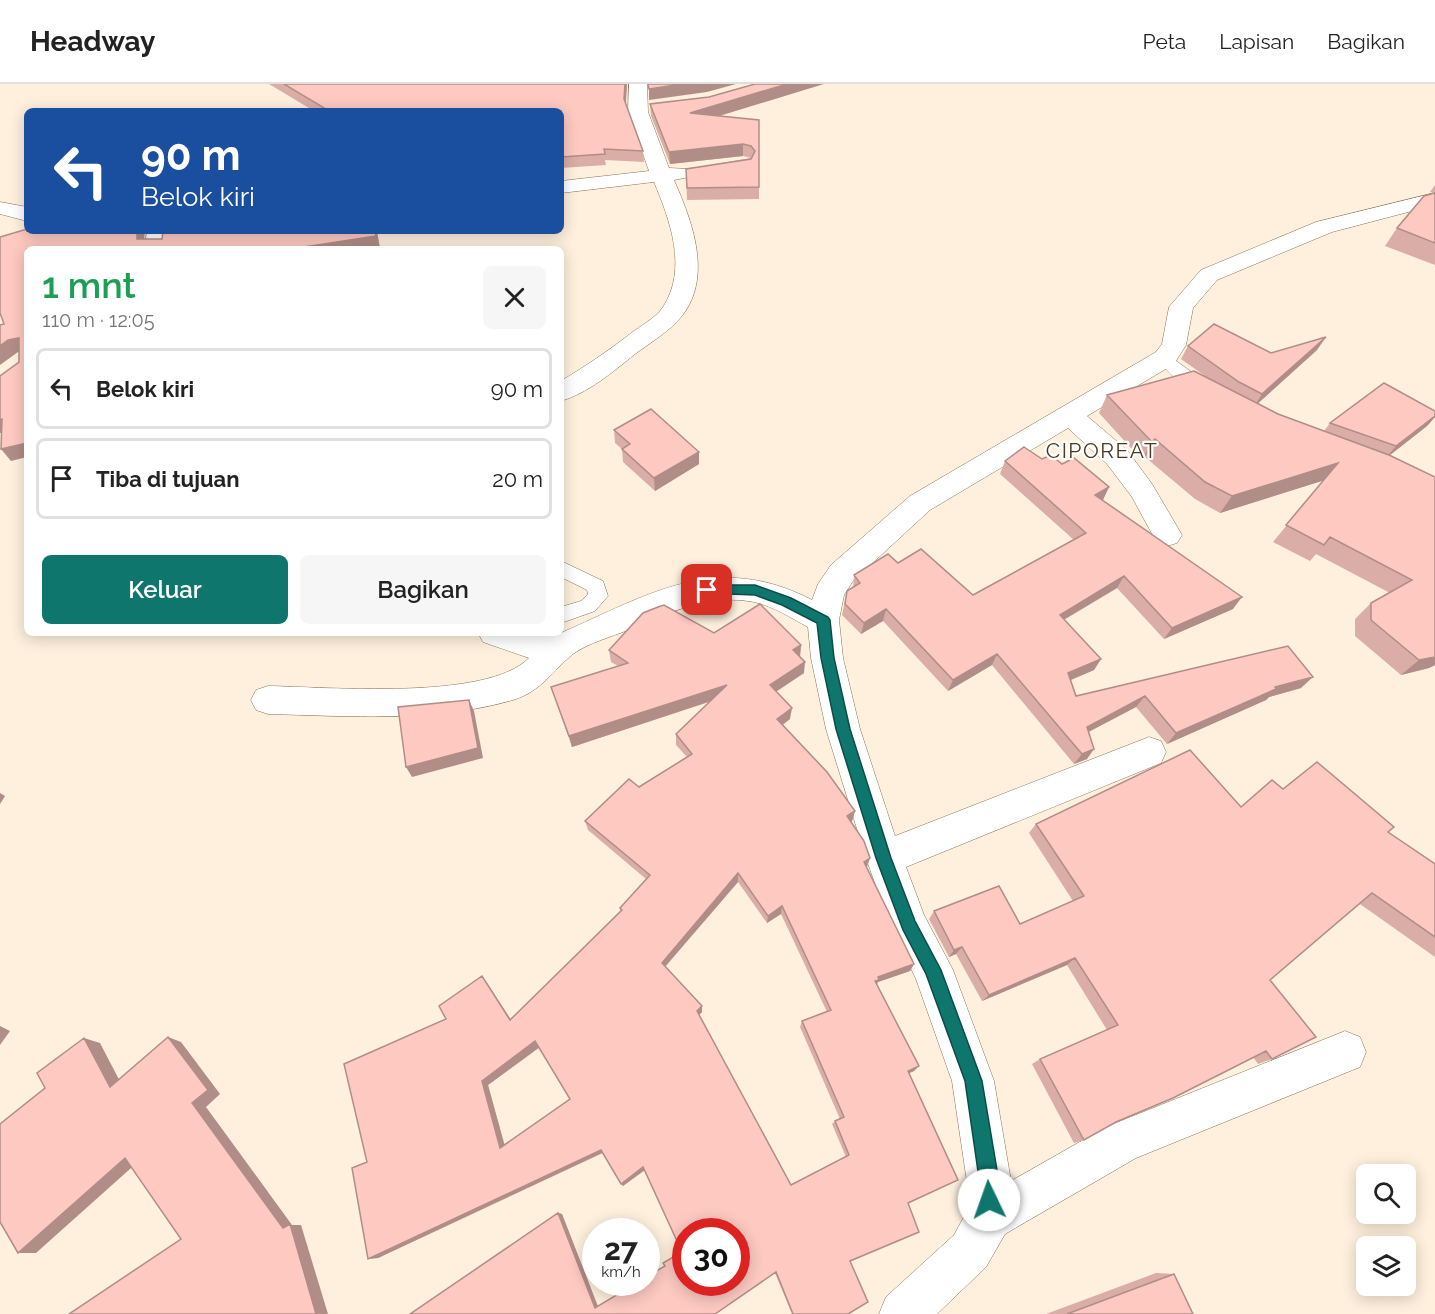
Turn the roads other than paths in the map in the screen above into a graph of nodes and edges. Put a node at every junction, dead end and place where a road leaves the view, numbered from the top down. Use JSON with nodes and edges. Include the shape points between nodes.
{"nodes":[{"id":1,"x":638,"y":84,"type":"edge"},
{"id":2,"x":661,"y":107,"type":"edge"},
{"id":3,"x":637,"y":111,"type":"junction"},
{"id":4,"x":706,"y":171,"type":"edge"},
{"id":5,"x":663,"y":174,"type":"junction"},
{"id":6,"x":564,"y":187,"type":"edge"},
{"id":7,"x":1435,"y":198,"type":"edge"},
{"id":8,"x":0,"y":208,"type":"edge"},
{"id":9,"x":24,"y":213,"type":"edge"},
{"id":10,"x":1165,"y":358,"type":"junction"},
{"id":11,"x":564,"y":390,"type":"edge"},
{"id":12,"x":1222,"y":398,"type":"edge"},
{"id":13,"x":1069,"y":414,"type":"junction"},
{"id":14,"x":1167,"y":536,"type":"dead end"},
{"id":15,"x":564,"y":570,"type":"edge"},
{"id":16,"x":824,"y":620,"type":"junction"},
{"id":17,"x":564,"y":627,"type":"edge"},
{"id":18,"x":564,"y":628,"type":"edge"},
{"id":19,"x":505,"y":636,"type":"edge"},
{"id":20,"x":547,"y":636,"type":"edge"},
{"id":21,"x":558,"y":636,"type":"edge"},
{"id":22,"x":268,"y":700,"type":"dead end"},
{"id":23,"x":1149,"y":752,"type":"dead end"},
{"id":24,"x":884,"y":858,"type":"junction"},
{"id":25,"x":1345,"y":1052,"type":"dead end"},
{"id":26,"x":989,"y":1218,"type":"junction"},
{"id":27,"x":903,"y":1314,"type":"edge"}],
"edges":[{"from":1,"to":3,"type":"street"},
{"from":2,"to":3,"type":"street"},
{"from":3,"to":5,"type":"street"},
{"from":4,"to":5,"type":"street"},
{"from":5,"to":6,"type":"street"},
{"from":5,"to":11,"type":"street","via":[[684,240],[688,273],[680,301],[672,313],[611,361]]},
{"from":7,"to":10,"type":"street","via":[[1324,227],[1209,275],[1181,307],[1174,345]]},
{"from":8,"to":9,"type":"street"},
{"from":10,"to":12,"type":"lane","via":[[1191,382]]},
{"from":10,"to":13,"type":"street"},
{"from":13,"to":14,"type":"street","via":[[1117,457]]},
{"from":13,"to":16,"type":"street","via":[[920,502],[843,573],[829,592]]},
{"from":15,"to":17,"type":"lane","via":[[596,586],[598,596]]},
{"from":16,"to":18,"type":"street","via":[[755,590],[707,590]]},
{"from":16,"to":24,"type":"street","via":[[843,729]]},
{"from":19,"to":20,"type":"street","via":[[527,645]]},
{"from":21,"to":22,"type":"street","via":[[537,671],[513,686],[470,696],[394,703]]},
{"from":23,"to":24,"type":"street"},
{"from":24,"to":26,"type":"street","via":[[909,925],[933,970],[973,1081],[989,1182]]},
{"from":25,"to":26,"type":"street","via":[[1121,1142]]},
{"from":26,"to":27,"type":"street","via":[[970,1251]]}]}
